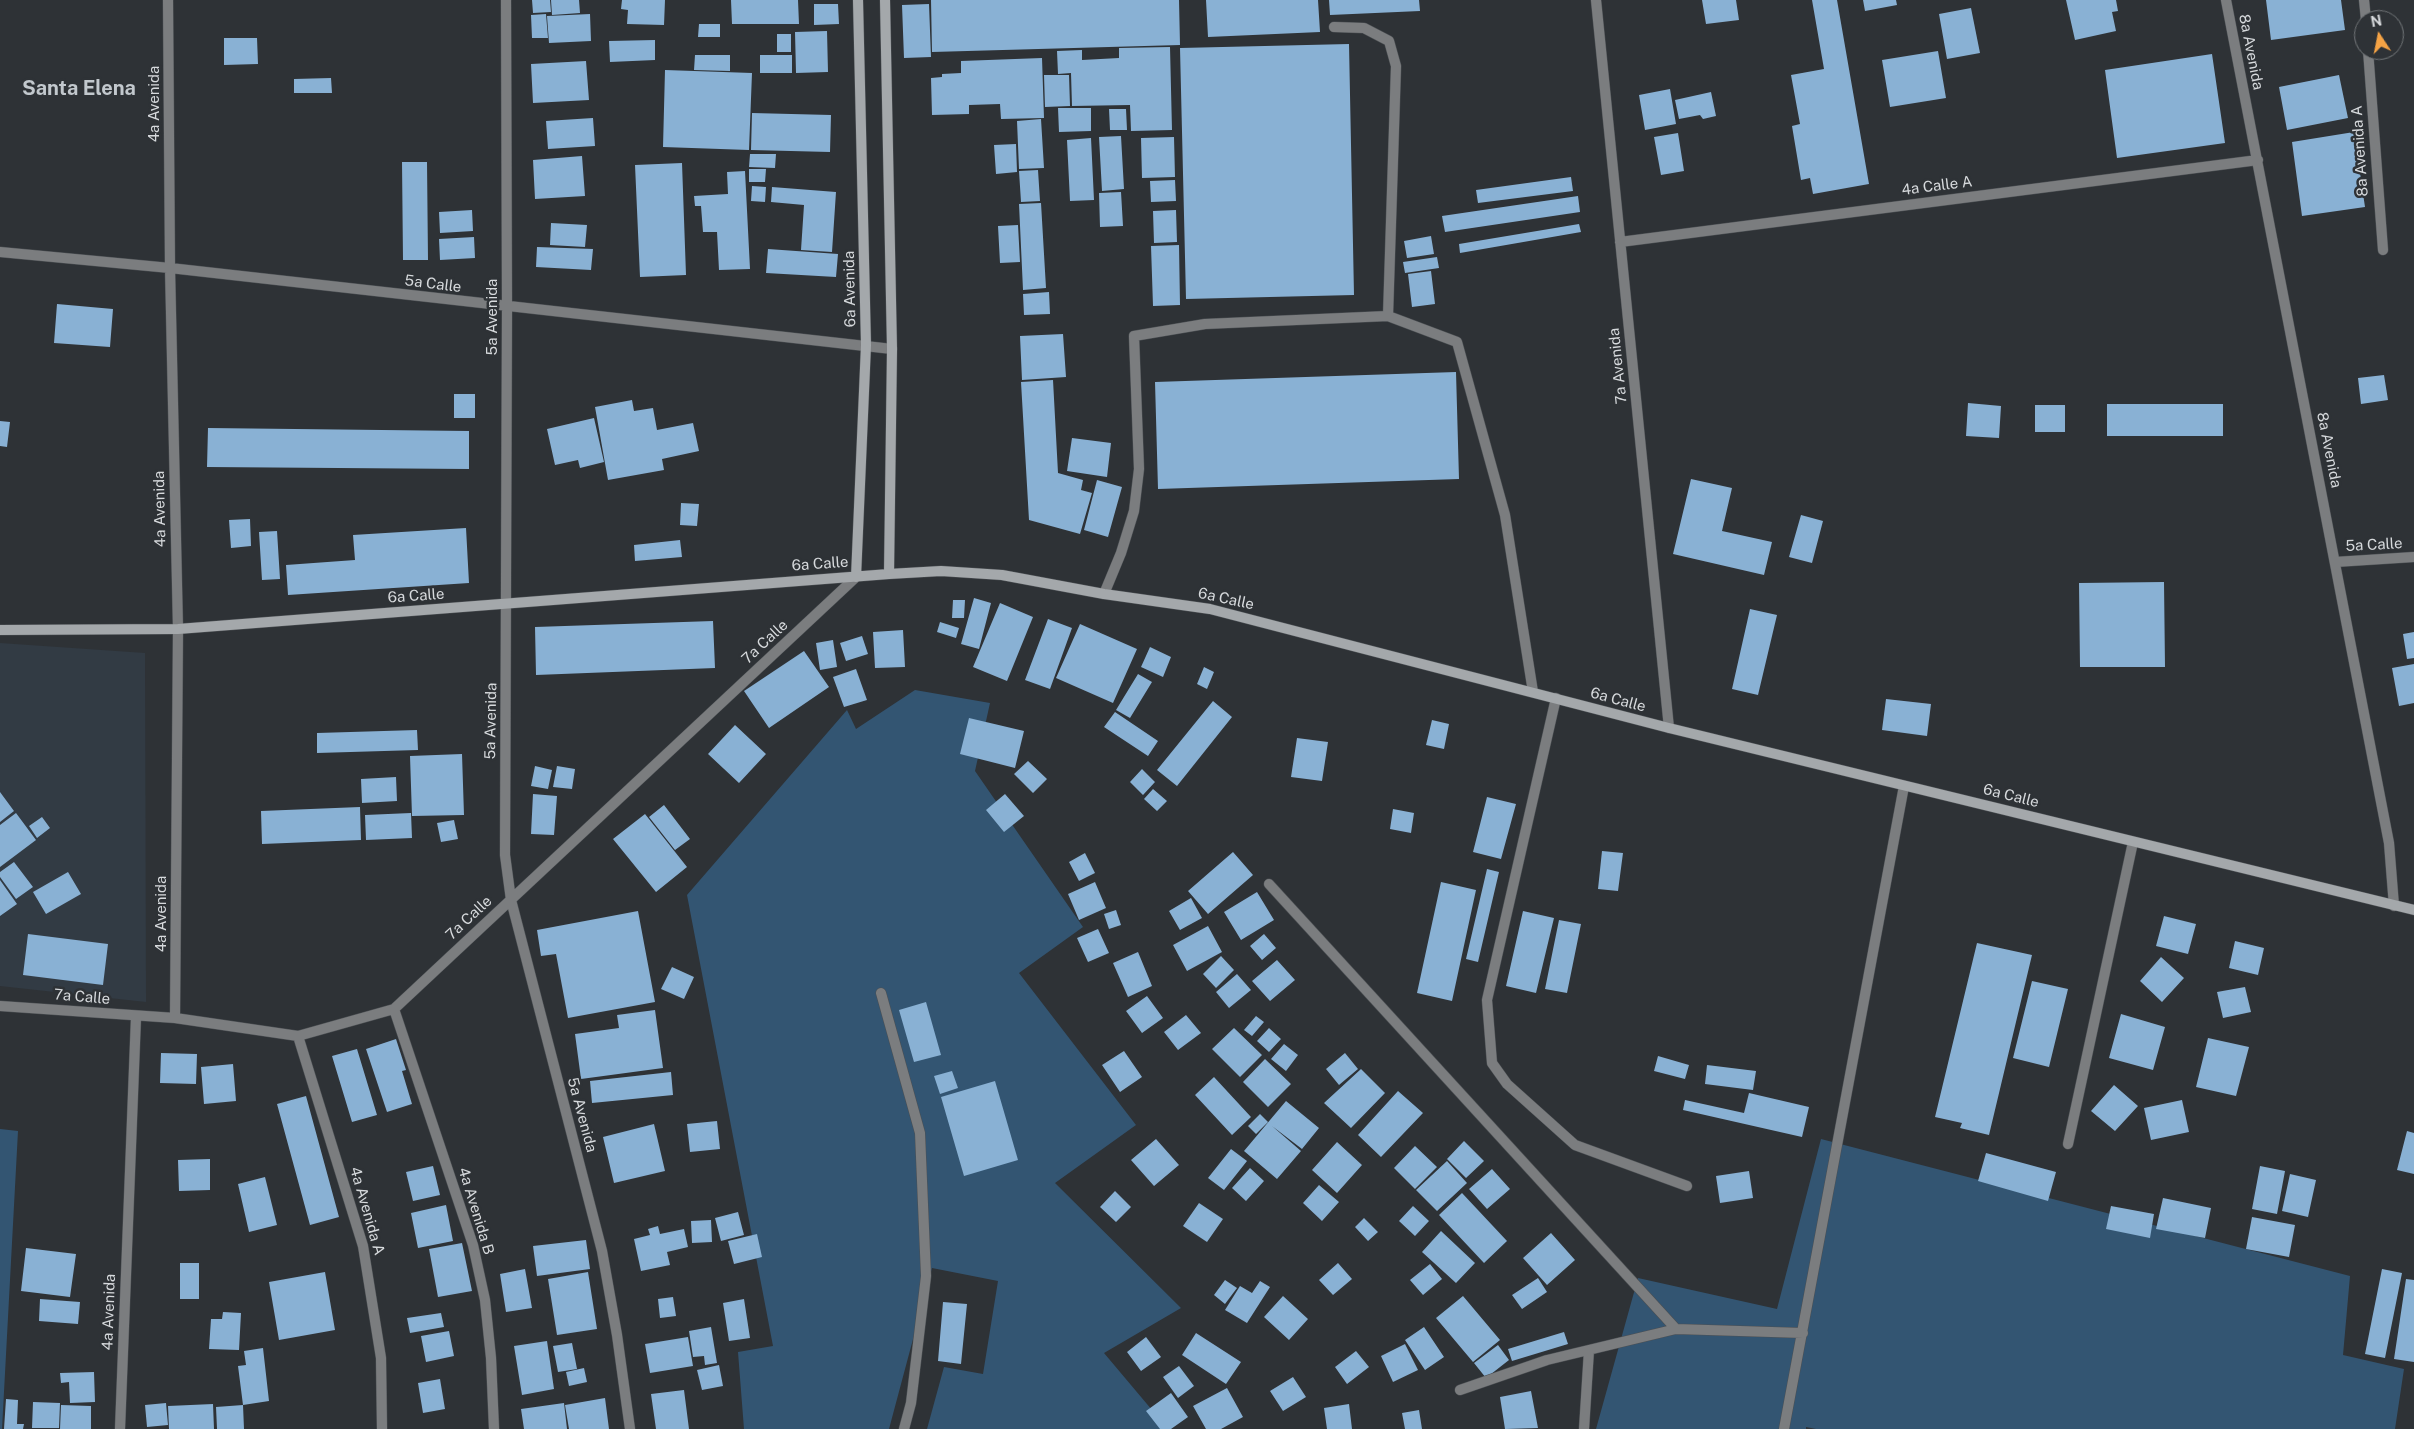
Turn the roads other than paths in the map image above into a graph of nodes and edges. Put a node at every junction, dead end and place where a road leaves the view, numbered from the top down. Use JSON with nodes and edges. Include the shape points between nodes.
{"nodes":[{"id":1,"x":168,"y":0,"type":"edge"},
{"id":2,"x":506,"y":0,"type":"edge"},
{"id":3,"x":858,"y":0,"type":"edge"},
{"id":4,"x":885,"y":0,"type":"edge"},
{"id":5,"x":1596,"y":0,"type":"edge"},
{"id":6,"x":2226,"y":0,"type":"edge"},
{"id":7,"x":1334,"y":27,"type":"dead end"},
{"id":8,"x":2369,"y":60,"type":"edge"},
{"id":9,"x":2258,"y":160,"type":"junction"},
{"id":10,"x":1620,"y":242,"type":"junction"},
{"id":11,"x":2382,"y":250,"type":"dead end"},
{"id":12,"x":0,"y":252,"type":"edge"},
{"id":13,"x":170,"y":268,"type":"junction"},
{"id":14,"x":508,"y":308,"type":"junction"},
{"id":15,"x":1388,"y":316,"type":"junction"},
{"id":16,"x":866,"y":345,"type":"junction"},
{"id":17,"x":892,"y":349,"type":"junction"},
{"id":18,"x":2414,"y":557,"type":"edge"},
{"id":19,"x":2335,"y":562,"type":"junction"},
{"id":20,"x":889,"y":574,"type":"junction"},
{"id":21,"x":856,"y":577,"type":"junction"},
{"id":22,"x":1104,"y":594,"type":"junction"},
{"id":23,"x":507,"y":604,"type":"junction"},
{"id":24,"x":178,"y":629,"type":"junction"},
{"id":25,"x":0,"y":630,"type":"edge"},
{"id":26,"x":1533,"y":692,"type":"junction"},
{"id":27,"x":1556,"y":698,"type":"junction"},
{"id":28,"x":1669,"y":728,"type":"junction"},
{"id":29,"x":1904,"y":786,"type":"junction"},
{"id":30,"x":2132,"y":842,"type":"junction"},
{"id":31,"x":1269,"y":884,"type":"dead end"},
{"id":32,"x":511,"y":900,"type":"junction"},
{"id":33,"x":2394,"y":906,"type":"junction"},
{"id":34,"x":2414,"y":910,"type":"edge"},
{"id":35,"x":881,"y":993,"type":"dead end"},
{"id":36,"x":0,"y":1006,"type":"edge"},
{"id":37,"x":394,"y":1009,"type":"junction"},
{"id":38,"x":136,"y":1017,"type":"junction"},
{"id":39,"x":175,"y":1018,"type":"junction"},
{"id":40,"x":298,"y":1036,"type":"junction"},
{"id":41,"x":2068,"y":1144,"type":"dead end"},
{"id":42,"x":1687,"y":1186,"type":"dead end"},
{"id":43,"x":1676,"y":1329,"type":"junction"},
{"id":44,"x":1803,"y":1333,"type":"junction"},
{"id":45,"x":1589,"y":1350,"type":"junction"},
{"id":46,"x":1460,"y":1390,"type":"dead end"},
{"id":47,"x":120,"y":1429,"type":"edge"},
{"id":48,"x":382,"y":1429,"type":"edge"},
{"id":49,"x":494,"y":1429,"type":"edge"},
{"id":50,"x":630,"y":1429,"type":"edge"},
{"id":51,"x":904,"y":1429,"type":"edge"},
{"id":52,"x":1584,"y":1429,"type":"edge"},
{"id":53,"x":1784,"y":1429,"type":"edge"}],
"edges":[{"from":1,"to":13,"type":"street","name":"4a Avenida"},
{"from":2,"to":14,"type":"street","name":"5a Avenida"},
{"from":3,"to":16,"type":"main road","name":"6a Avenida"},
{"from":4,"to":17,"type":"main road"},
{"from":5,"to":10,"type":"street","name":"7a Avenida"},
{"from":6,"to":9,"type":"street","name":"8a Avenida"},
{"from":7,"to":15,"type":"street","via":[[1364,28],[1389,41],[1396,66]]},
{"from":8,"to":11,"type":"street","name":"8a Avenida A"},
{"from":9,"to":10,"type":"street","name":"4a Calle A"},
{"from":9,"to":19,"type":"street","name":"8a Avenida"},
{"from":10,"to":28,"type":"street","name":"7a Avenida"},
{"from":12,"to":13,"type":"street","name":"5a Calle"},
{"from":13,"to":14,"type":"street","name":"5a Calle"},
{"from":13,"to":24,"type":"street","name":"4a Avenida"},
{"from":14,"to":16,"type":"street","name":"5a Calle"},
{"from":14,"to":23,"type":"street","name":"5a Avenida"},
{"from":15,"to":22,"type":"street","via":[[1204,324],[1134,336],[1139,469],[1134,510]]},
{"from":15,"to":26,"type":"street","via":[[1457,342],[1506,515]]},
{"from":16,"to":17,"type":"street","name":"5a Calle"},
{"from":16,"to":21,"type":"main road","name":"6a Avenida"},
{"from":17,"to":20,"type":"main road"},
{"from":18,"to":19,"type":"street","name":"5a Calle"},
{"from":19,"to":33,"type":"street","name":"8a Avenida","via":[[2389,843]]},
{"from":20,"to":21,"type":"main road","name":"6a Calle"},
{"from":20,"to":22,"type":"main road","name":"6a Calle","via":[[941,571],[1002,575]]},
{"from":21,"to":23,"type":"main road","name":"6a Calle"},
{"from":21,"to":32,"type":"street","name":"7a Calle"},
{"from":22,"to":26,"type":"main road","name":"6a Calle","via":[[1210,609]]},
{"from":23,"to":24,"type":"main road","name":"6a Calle"},
{"from":23,"to":32,"type":"street","name":"5a Avenida","via":[[505,855]]},
{"from":24,"to":25,"type":"main road","name":"6a Calle"},
{"from":24,"to":39,"type":"street","name":"4a Avenida"},
{"from":26,"to":27,"type":"main road","name":"6a Calle"},
{"from":27,"to":28,"type":"main road","name":"6a Calle"},
{"from":27,"to":42,"type":"street","via":[[1487,1000],[1492,1063],[1507,1084],[1575,1144]]},
{"from":28,"to":29,"type":"main road","name":"6a Calle"},
{"from":29,"to":30,"type":"main road","name":"6a Calle"},
{"from":29,"to":44,"type":"street"},
{"from":30,"to":33,"type":"main road","name":"6a Calle"},
{"from":30,"to":41,"type":"street"},
{"from":31,"to":43,"type":"street"},
{"from":32,"to":37,"type":"street","name":"7a Calle"},
{"from":32,"to":50,"type":"street","name":"5a Avenida","via":[[602,1251],[618,1335]]},
{"from":33,"to":34,"type":"main road","name":"6a Calle"},
{"from":35,"to":51,"type":"street","via":[[920,1133],[926,1276],[911,1403]]},
{"from":36,"to":38,"type":"street","name":"7a Calle"},
{"from":37,"to":40,"type":"street","name":"7a Calle"},
{"from":37,"to":49,"type":"street","name":"4a Avenida B","via":[[473,1245],[486,1310]]},
{"from":38,"to":39,"type":"street","name":"7a Calle"},
{"from":38,"to":47,"type":"street","name":"4a Avenida"},
{"from":39,"to":40,"type":"street","name":"7a Calle"},
{"from":40,"to":48,"type":"street","name":"4a Avenida A","via":[[363,1246],[381,1358]]},
{"from":43,"to":44,"type":"street"},
{"from":43,"to":45,"type":"street"},
{"from":44,"to":53,"type":"street"},
{"from":45,"to":46,"type":"street","via":[[1547,1360]]},
{"from":45,"to":52,"type":"street"}]}
